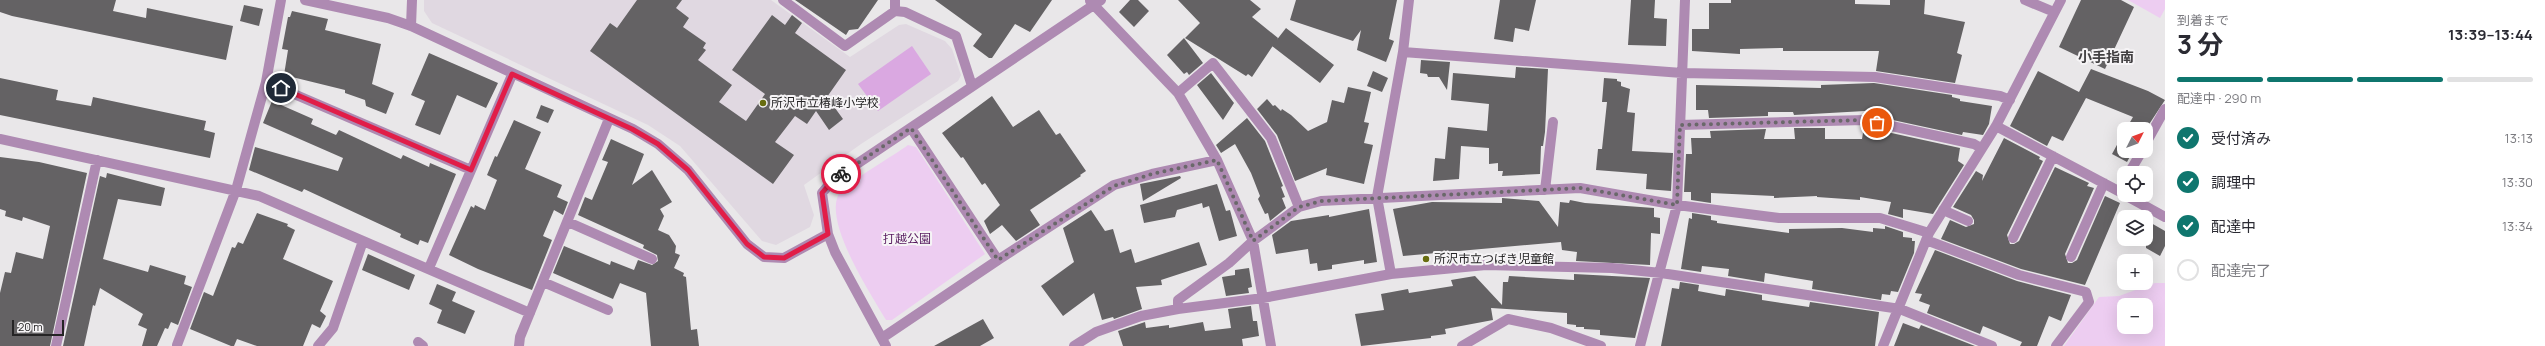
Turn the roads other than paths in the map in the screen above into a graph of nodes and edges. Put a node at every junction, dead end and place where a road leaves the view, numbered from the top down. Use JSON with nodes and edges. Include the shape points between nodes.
{"nodes":[{"id":1,"x":281,"y":0,"type":"edge"},
{"id":2,"x":305,"y":0,"type":"edge"},
{"id":3,"x":412,"y":0,"type":"edge"},
{"id":4,"x":783,"y":0,"type":"edge"},
{"id":5,"x":895,"y":0,"type":"edge"},
{"id":6,"x":1409,"y":0,"type":"edge"},
{"id":7,"x":1685,"y":0,"type":"edge"},
{"id":8,"x":2025,"y":0,"type":"edge"},
{"id":9,"x":2061,"y":0,"type":"edge"},
{"id":10,"x":1095,"y":2,"type":"edge"},
{"id":11,"x":895,"y":11,"type":"junction"},
{"id":12,"x":2054,"y":12,"type":"junction"},
{"id":13,"x":411,"y":26,"type":"junction"},
{"id":14,"x":1403,"y":52,"type":"junction"},
{"id":15,"x":1682,"y":73,"type":"junction"},
{"id":16,"x":512,"y":74,"type":"junction"},
{"id":17,"x":266,"y":82,"type":"junction"},
{"id":18,"x":972,"y":86,"type":"junction"},
{"id":19,"x":1178,"y":93,"type":"junction"},
{"id":20,"x":2010,"y":100,"type":"junction"},
{"id":21,"x":2165,"y":109,"type":"edge"},
{"id":22,"x":609,"y":119,"type":"junction"},
{"id":23,"x":1553,"y":122,"type":"dead end"},
{"id":24,"x":1680,"y":125,"type":"junction"},
{"id":25,"x":1996,"y":126,"type":"junction"},
{"id":26,"x":911,"y":128,"type":"junction"},
{"id":27,"x":2153,"y":130,"type":"edge"},
{"id":28,"x":0,"y":139,"type":"edge"},
{"id":29,"x":1981,"y":148,"type":"junction"},
{"id":30,"x":2053,"y":156,"type":"junction"},
{"id":31,"x":97,"y":160,"type":"junction"},
{"id":32,"x":1217,"y":160,"type":"junction"},
{"id":33,"x":471,"y":170,"type":"junction"},
{"id":34,"x":2104,"y":183,"type":"junction"},
{"id":35,"x":2117,"y":188,"type":"edge"},
{"id":36,"x":236,"y":190,"type":"junction"},
{"id":37,"x":1545,"y":190,"type":"junction"},
{"id":38,"x":1377,"y":198,"type":"junction"},
{"id":39,"x":2141,"y":202,"type":"edge"},
{"id":40,"x":1677,"y":205,"type":"junction"},
{"id":41,"x":1299,"y":207,"type":"junction"},
{"id":42,"x":1943,"y":210,"type":"junction"},
{"id":43,"x":2165,"y":217,"type":"edge"},
{"id":44,"x":1968,"y":221,"type":"dead end"},
{"id":45,"x":568,"y":222,"type":"junction"},
{"id":46,"x":828,"y":234,"type":"junction"},
{"id":47,"x":1927,"y":236,"type":"junction"},
{"id":48,"x":2013,"y":238,"type":"dead end"},
{"id":49,"x":363,"y":241,"type":"junction"},
{"id":50,"x":1253,"y":241,"type":"junction"},
{"id":51,"x":2071,"y":257,"type":"dead end"},
{"id":52,"x":652,"y":259,"type":"dead end"},
{"id":53,"x":998,"y":260,"type":"junction"},
{"id":54,"x":429,"y":268,"type":"junction"},
{"id":55,"x":1661,"y":273,"type":"junction"},
{"id":56,"x":1391,"y":274,"type":"junction"},
{"id":57,"x":543,"y":282,"type":"junction"},
{"id":58,"x":1263,"y":298,"type":"junction"},
{"id":59,"x":1178,"y":309,"type":"junction"},
{"id":60,"x":608,"y":310,"type":"dead end"},
{"id":61,"x":1900,"y":310,"type":"junction"},
{"id":62,"x":530,"y":313,"type":"junction"},
{"id":63,"x":884,"y":342,"type":"edge"},
{"id":64,"x":56,"y":346,"type":"edge"},
{"id":65,"x":178,"y":346,"type":"edge"},
{"id":66,"x":318,"y":346,"type":"edge"},
{"id":67,"x":519,"y":346,"type":"edge"},
{"id":68,"x":1074,"y":346,"type":"edge"},
{"id":69,"x":1271,"y":346,"type":"edge"},
{"id":70,"x":1462,"y":346,"type":"edge"},
{"id":71,"x":1600,"y":346,"type":"edge"},
{"id":72,"x":1640,"y":346,"type":"edge"},
{"id":73,"x":1883,"y":346,"type":"edge"},
{"id":74,"x":1992,"y":346,"type":"edge"},
{"id":75,"x":2056,"y":346,"type":"edge"}],
"edges":[{"from":1,"to":17,"type":"street"},
{"from":2,"to":13,"type":"street","via":[[388,18]]},
{"from":3,"to":13,"type":"street"},
{"from":4,"to":11,"type":"street","via":[[845,46]]},
{"from":5,"to":11,"type":"street"},
{"from":6,"to":14,"type":"street"},
{"from":7,"to":15,"type":"street"},
{"from":8,"to":12,"type":"street"},
{"from":9,"to":12,"type":"street"},
{"from":10,"to":18,"type":"street"},
{"from":10,"to":19,"type":"street"},
{"from":11,"to":18,"type":"street","via":[[905,12],[956,36]]},
{"from":12,"to":20,"type":"street"},
{"from":13,"to":16,"type":"street"},
{"from":14,"to":15,"type":"street"},
{"from":14,"to":38,"type":"street"},
{"from":15,"to":20,"type":"street","via":[[1876,77]]},
{"from":15,"to":24,"type":"street"},
{"from":16,"to":22,"type":"street"},
{"from":16,"to":33,"type":"street"},
{"from":17,"to":33,"type":"street"},
{"from":17,"to":36,"type":"street"},
{"from":18,"to":26,"type":"street"},
{"from":19,"to":32,"type":"street"},
{"from":19,"to":41,"type":"street","via":[[1213,63],[1271,138]]},
{"from":20,"to":25,"type":"street"},
{"from":21,"to":27,"type":"street"},
{"from":22,"to":45,"type":"street"},
{"from":22,"to":46,"type":"street","via":[[646,136],[674,156],[747,244],[764,257],[784,258]]},
{"from":23,"to":37,"type":"street"},
{"from":24,"to":29,"type":"street","via":[[1864,120],[1974,144]]},
{"from":24,"to":40,"type":"street"},
{"from":25,"to":29,"type":"street"},
{"from":25,"to":30,"type":"street"},
{"from":26,"to":46,"type":"street","via":[[833,180],[822,193]]},
{"from":26,"to":53,"type":"street"},
{"from":28,"to":31,"type":"street"},
{"from":29,"to":42,"type":"street"},
{"from":30,"to":34,"type":"street"},
{"from":30,"to":48,"type":"street"},
{"from":31,"to":36,"type":"street"},
{"from":31,"to":64,"type":"street"},
{"from":32,"to":50,"type":"street"},
{"from":32,"to":53,"type":"street","via":[[1152,174],[1114,186]]},
{"from":33,"to":54,"type":"street"},
{"from":34,"to":35,"type":"street"},
{"from":34,"to":51,"type":"street"},
{"from":36,"to":49,"type":"street","via":[[298,211]]},
{"from":36,"to":65,"type":"street"},
{"from":37,"to":38,"type":"street"},
{"from":37,"to":40,"type":"street","via":[[1580,188]]},
{"from":38,"to":41,"type":"street","via":[[1322,201]]},
{"from":38,"to":56,"type":"street"},
{"from":39,"to":43,"type":"street"},
{"from":40,"to":47,"type":"street","via":[[1779,218],[1880,218]]},
{"from":40,"to":55,"type":"street"},
{"from":41,"to":50,"type":"street"},
{"from":42,"to":44,"type":"street"},
{"from":42,"to":47,"type":"street"},
{"from":45,"to":52,"type":"street"},
{"from":45,"to":57,"type":"street"},
{"from":46,"to":63,"type":"street","via":[[835,252]]},
{"from":47,"to":61,"type":"street"},
{"from":47,"to":75,"type":"street","via":[[2019,275],[2086,292],[2089,302]]},
{"from":49,"to":54,"type":"street"},
{"from":49,"to":66,"type":"street","via":[[333,328]]},
{"from":50,"to":58,"type":"street"},
{"from":50,"to":59,"type":"street","via":[[1229,264],[1178,300]]},
{"from":53,"to":63,"type":"street"},
{"from":54,"to":62,"type":"street"},
{"from":55,"to":56,"type":"street","via":[[1612,268],[1486,265]]},
{"from":55,"to":61,"type":"street"},
{"from":55,"to":72,"type":"street"},
{"from":56,"to":58,"type":"street"},
{"from":57,"to":60,"type":"street"},
{"from":57,"to":62,"type":"street"},
{"from":58,"to":59,"type":"street"},
{"from":58,"to":69,"type":"street"},
{"from":59,"to":68,"type":"street","via":[[1142,316],[1096,332]]},
{"from":61,"to":73,"type":"street"},
{"from":61,"to":74,"type":"street"},
{"from":62,"to":67,"type":"street"},
{"from":70,"to":71,"type":"street","via":[[1508,319],[1551,328]]}]}
